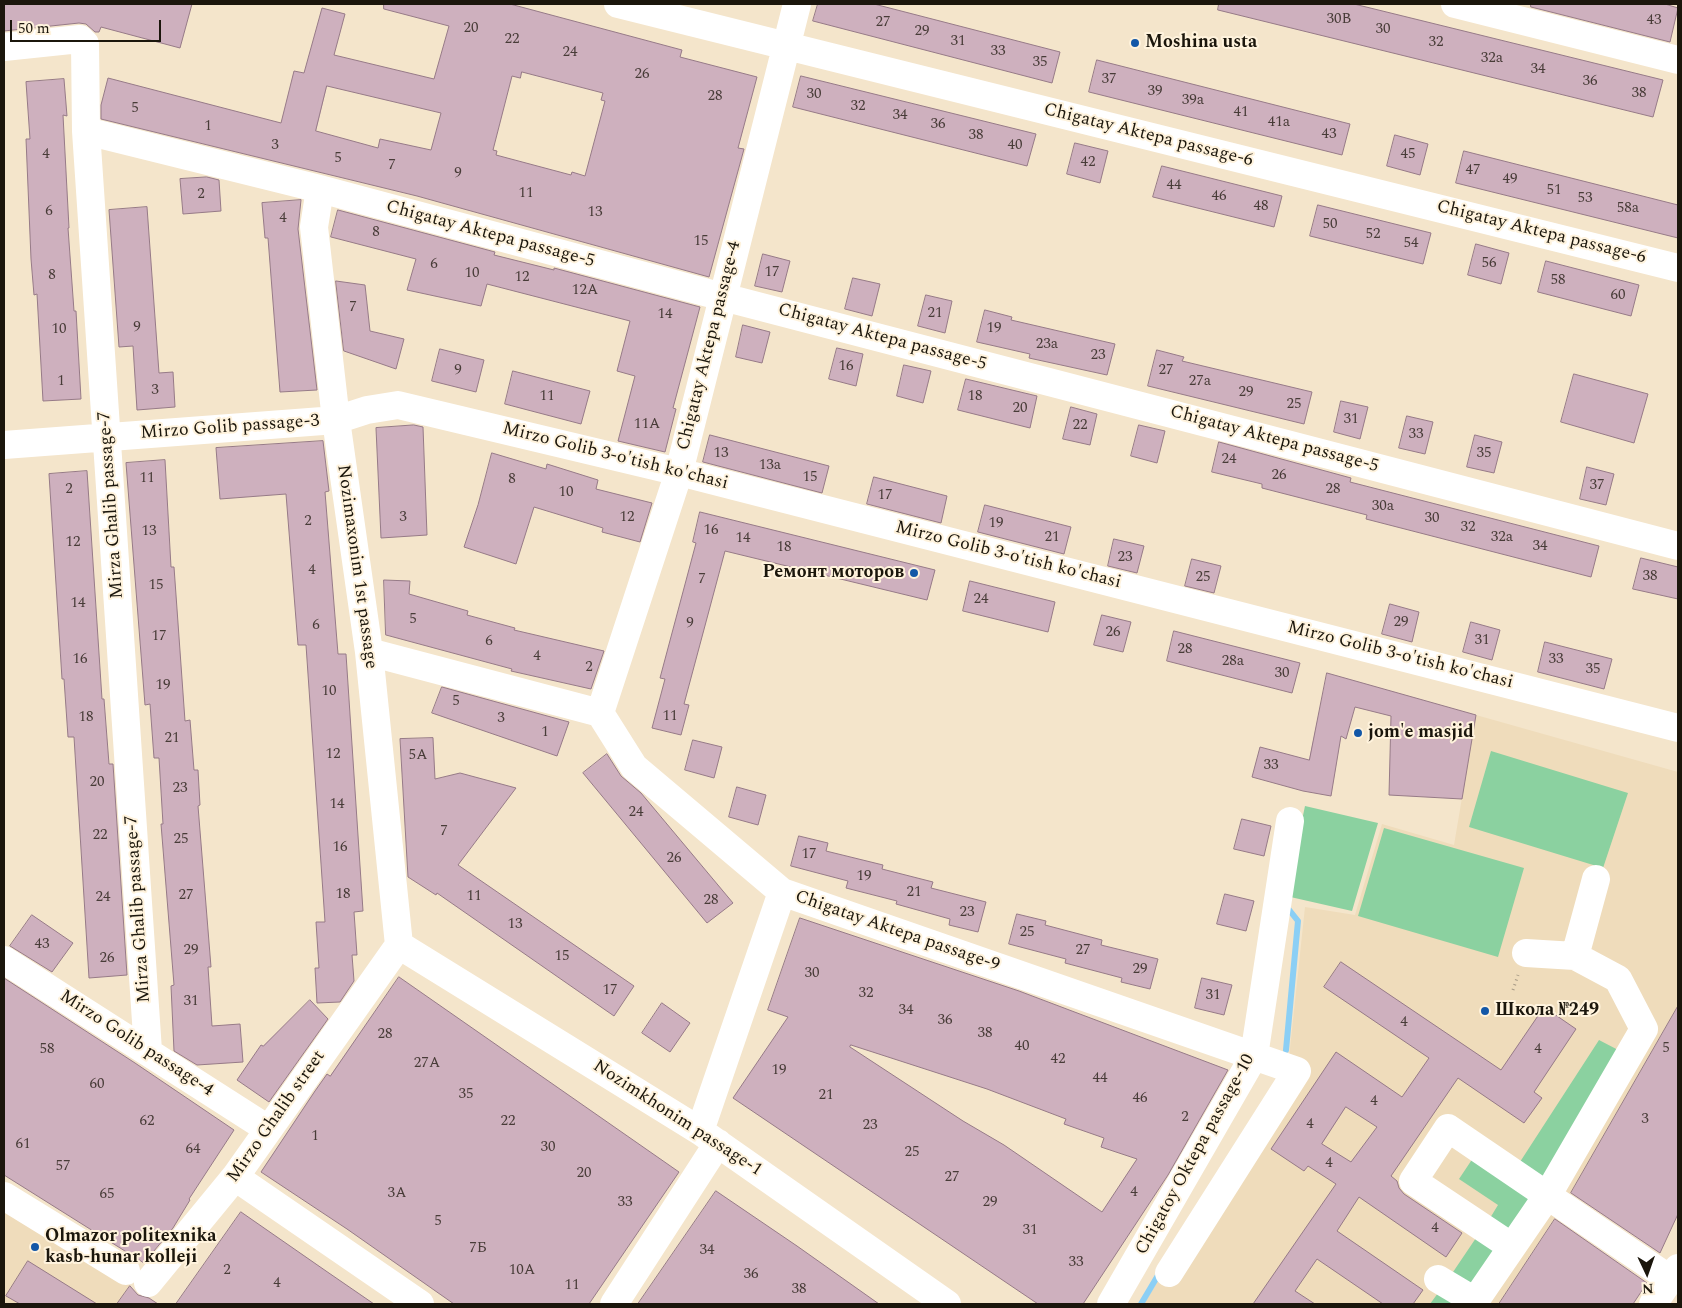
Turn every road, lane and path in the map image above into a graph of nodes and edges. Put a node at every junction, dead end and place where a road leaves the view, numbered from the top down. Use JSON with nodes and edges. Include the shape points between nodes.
{"nodes":[{"id":1,"x":618,"y":4,"type":"edge"},
{"id":2,"x":797,"y":4,"type":"edge"},
{"id":3,"x":1455,"y":4,"type":"edge"},
{"id":4,"x":786,"y":46,"type":"junction"},
{"id":5,"x":4,"y":48,"type":"edge"},
{"id":6,"x":1678,"y":60,"type":"edge"},
{"id":7,"x":86,"y":131,"type":"junction"},
{"id":8,"x":320,"y":189,"type":"junction"},
{"id":9,"x":1678,"y":268,"type":"edge"},
{"id":10,"x":723,"y":297,"type":"junction"},
{"id":11,"x":336,"y":420,"type":"junction"},
{"id":12,"x":108,"y":437,"type":"junction"},
{"id":13,"x":4,"y":445,"type":"edge"},
{"id":14,"x":679,"y":472,"type":"junction"},
{"id":15,"x":1678,"y":546,"type":"edge"},
{"id":16,"x":368,"y":652,"type":"junction"},
{"id":17,"x":600,"y":713,"type":"junction"},
{"id":18,"x":1678,"y":728,"type":"edge"},
{"id":19,"x":1290,"y":821,"type":"dead end"},
{"id":20,"x":1596,"y":879,"type":"dead end"},
{"id":21,"x":782,"y":892,"type":"junction"},
{"id":22,"x":399,"y":945,"type":"junction"},
{"id":23,"x":1526,"y":953,"type":"dead end"},
{"id":24,"x":1575,"y":956,"type":"junction"},
{"id":25,"x":4,"y":960,"type":"edge"},
{"id":26,"x":148,"y":1051,"type":"junction"},
{"id":27,"x":1254,"y":1056,"type":"junction"},
{"id":28,"x":268,"y":1129,"type":"junction"},
{"id":29,"x":709,"y":1137,"type":"junction"},
{"id":30,"x":235,"y":1177,"type":"junction"},
{"id":31,"x":4,"y":1196,"type":"edge"},
{"id":32,"x":1555,"y":1201,"type":"junction"},
{"id":33,"x":1512,"y":1247,"type":"junction"},
{"id":34,"x":1169,"y":1274,"type":"dead end"},
{"id":35,"x":1674,"y":1274,"type":"edge"},
{"id":36,"x":1438,"y":1279,"type":"dead end"},
{"id":37,"x":1474,"y":1303,"type":"edge"},
{"id":38,"x":420,"y":1304,"type":"edge"},
{"id":39,"x":614,"y":1304,"type":"edge"},
{"id":40,"x":947,"y":1304,"type":"edge"},
{"id":41,"x":1111,"y":1304,"type":"edge"},
{"id":42,"x":1654,"y":1304,"type":"edge"}],
"edges":[{"from":1,"to":4,"type":"street","name":"Chigatay Aktepa passage-6"},
{"from":2,"to":4,"type":"street","name":"Chigatay Aktepa passage-4"},
{"from":3,"to":6,"type":"street"},
{"from":4,"to":9,"type":"street","name":"Chigatay Aktepa passage-6"},
{"from":4,"to":10,"type":"street","name":"Chigatay Aktepa passage-4"},
{"from":5,"to":7,"type":"street","name":"Mirza Ghalib passage-7","via":[[84,41]]},
{"from":7,"to":8,"type":"street","name":"Chigatay Aktepa passage-5"},
{"from":7,"to":12,"type":"street","name":"Mirza Ghalib passage-7"},
{"from":8,"to":10,"type":"street","name":"Chigatay Aktepa passage-5"},
{"from":8,"to":11,"type":"street","name":"Nozimaxonim 1st passage","via":[[314,228]]},
{"from":10,"to":14,"type":"street","name":"Chigatay Aktepa passage-4"},
{"from":10,"to":15,"type":"street","name":"Chigatay Aktepa passage-5"},
{"from":11,"to":12,"type":"street","name":"Mirzo Golib passage-3"},
{"from":11,"to":14,"type":"street","name":"Mirzo Golib 3-o'tish ko'chasi","via":[[398,405]]},
{"from":11,"to":16,"type":"street","name":"Nozimaxonim 1st passage"},
{"from":12,"to":13,"type":"street","name":"Mirzo Golib passage-3"},
{"from":12,"to":26,"type":"street","name":"Mirza Ghalib passage-7"},
{"from":14,"to":17,"type":"street","name":"Chigatay Aktepa passage-4"},
{"from":14,"to":18,"type":"street","name":"Mirzo Golib 3-o'tish ko'chasi"},
{"from":16,"to":17,"type":"street"},
{"from":16,"to":22,"type":"street","name":"Nozimaxonim 1st passage"},
{"from":17,"to":21,"type":"street","name":"Chigatay Aktepa passage-9","via":[[634,767]]},
{"from":19,"to":27,"type":"street","name":"Chigatoy Oktepa passage-10"},
{"from":20,"to":24,"type":"street"},
{"from":21,"to":27,"type":"street","name":"Chigatay Aktepa passage-9"},
{"from":21,"to":29,"type":"street"},
{"from":22,"to":28,"type":"street","name":"Mirzo Ghalib street"},
{"from":22,"to":29,"type":"street","name":"Nozimkhonim passage-1"},
{"from":23,"to":24,"type":"street"},
{"from":24,"to":32,"type":"street","via":[[1618,979],[1644,1029]]},
{"from":25,"to":26,"type":"street","name":"Mirzo Golib passage-4"},
{"from":26,"to":28,"type":"street","name":"Mirzo Golib passage-4"},
{"from":27,"to":34,"type":"street","name":"Chigatay Aktepa passage-9","via":[[1297,1071]]},
{"from":27,"to":41,"type":"street","name":"Chigatoy Oktepa passage-10"},
{"from":28,"to":30,"type":"street","name":"Mirzo Ghalib street"},
{"from":29,"to":39,"type":"street"},
{"from":29,"to":40,"type":"street","name":"Nozimkhonim passage-1"},
{"from":30,"to":31,"type":"street","name":"Mirzo Ghalib street","via":[[137,1277]]},
{"from":30,"to":38,"type":"street"},
{"from":32,"to":33,"type":"street"},
{"from":32,"to":33,"type":"street","via":[[1448,1128],[1413,1181]]},
{"from":32,"to":35,"type":"street"},
{"from":33,"to":37,"type":"street"},
{"from":35,"to":42,"type":"street"},
{"from":36,"to":37,"type":"street"}]}
